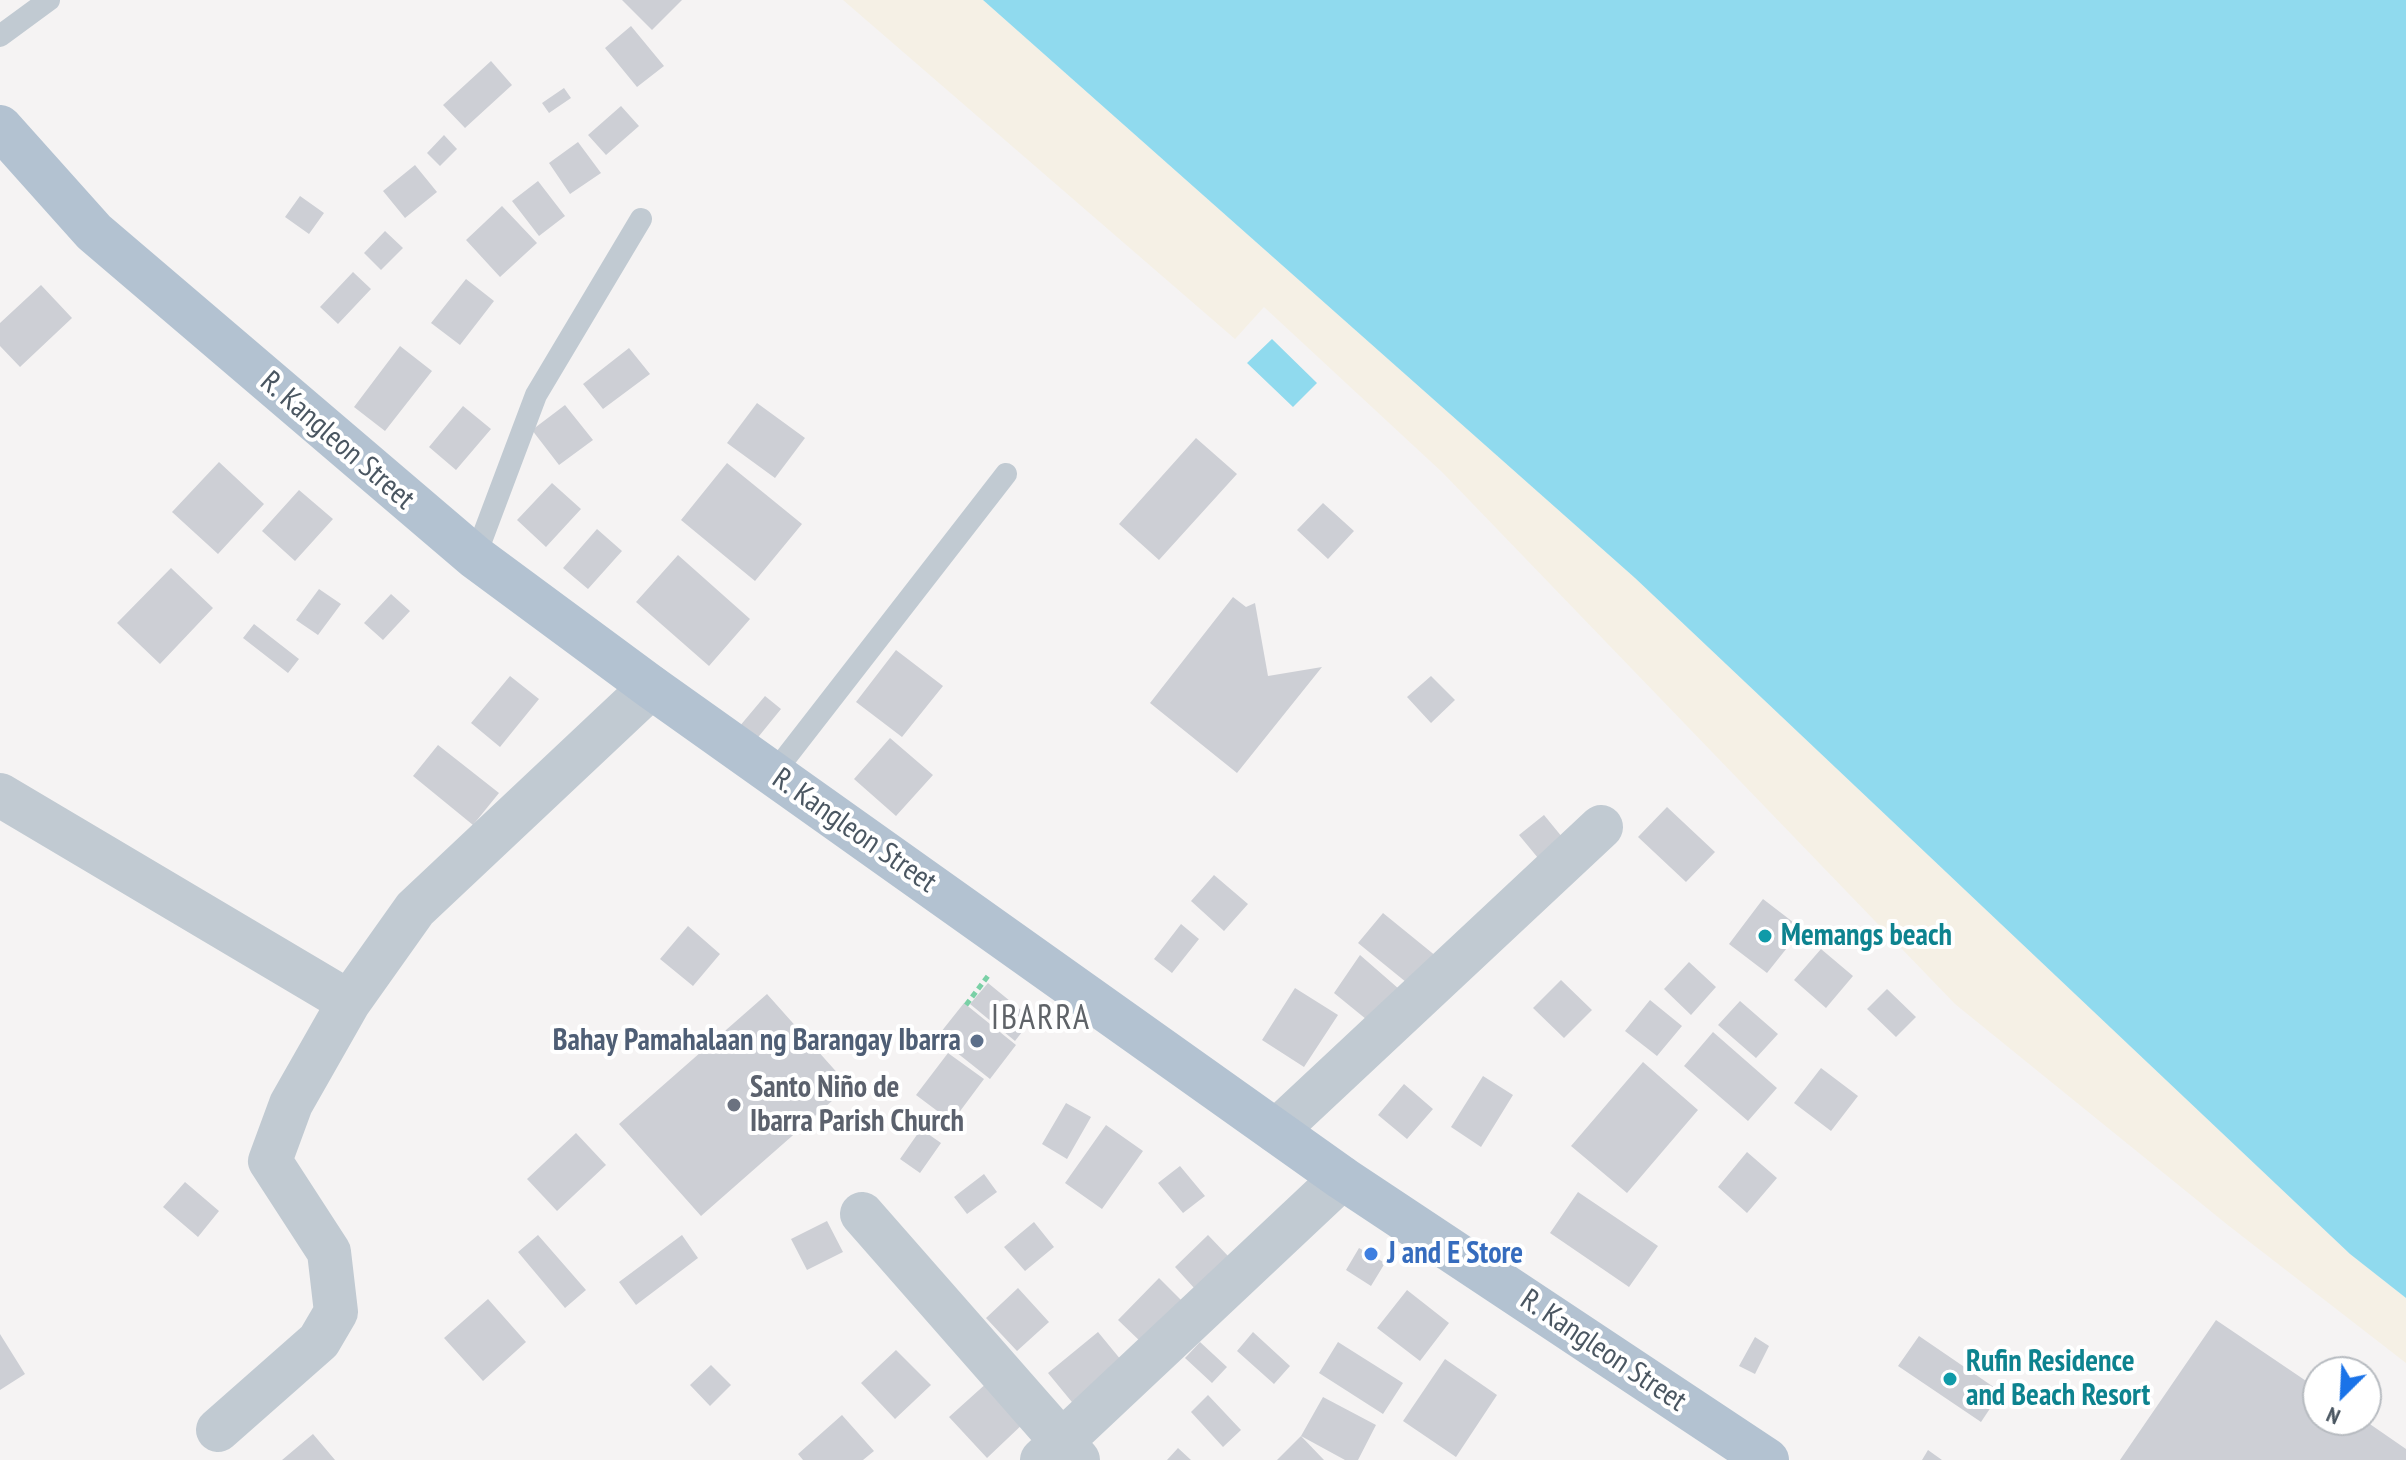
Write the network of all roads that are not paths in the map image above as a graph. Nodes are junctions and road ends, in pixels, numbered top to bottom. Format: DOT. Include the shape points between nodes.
graph roads {
  1 [pos="49,0"];
  2 [pos="0,36"];
  3 [pos="0,127"];
  4 [pos="641,219"];
  5 [pos="1006,474"];
  6 [pos="475,557"];
  7 [pos="651,687"];
  8 [pos="773,774"];
  9 [pos="0,795"];
  10 [pos="1601,827"];
  11 [pos="349,1002"];
  12 [pos="1276,1131"];
  13 [pos="1342,1178"];
  14 [pos="862,1214"];
  15 [pos="218,1430"];
  16 [pos="1060,1454"];
  17 [pos="1767,1460"];
  1 -- 2 [label="lane"];
  3 -- 6 [label="main road, R. Kangleon Street" via="94,232"];
  4 -- 6 [label="lane" via="536,395"];
  5 -- 8 [label="lane"];
  6 -- 7 [label="main road, R. Kangleon Street"];
  7 -- 8 [label="main road, R. Kangleon Street"];
  7 -- 11 [label="street" via="415,909"];
  8 -- 12 [label="main road, R. Kangleon Street"];
  9 -- 11 [label="street"];
  10 -- 12 [label="street"];
  11 -- 15 [label="street" via="291,1104 270,1161 329,1252 336,1312 319,1341"];
  12 -- 13 [label="main road, R. Kangleon Street"];
  13 -- 16 [label="street"];
  13 -- 17 [label="main road, R. Kangleon Street"];
  14 -- 16 [label="street"];
}
